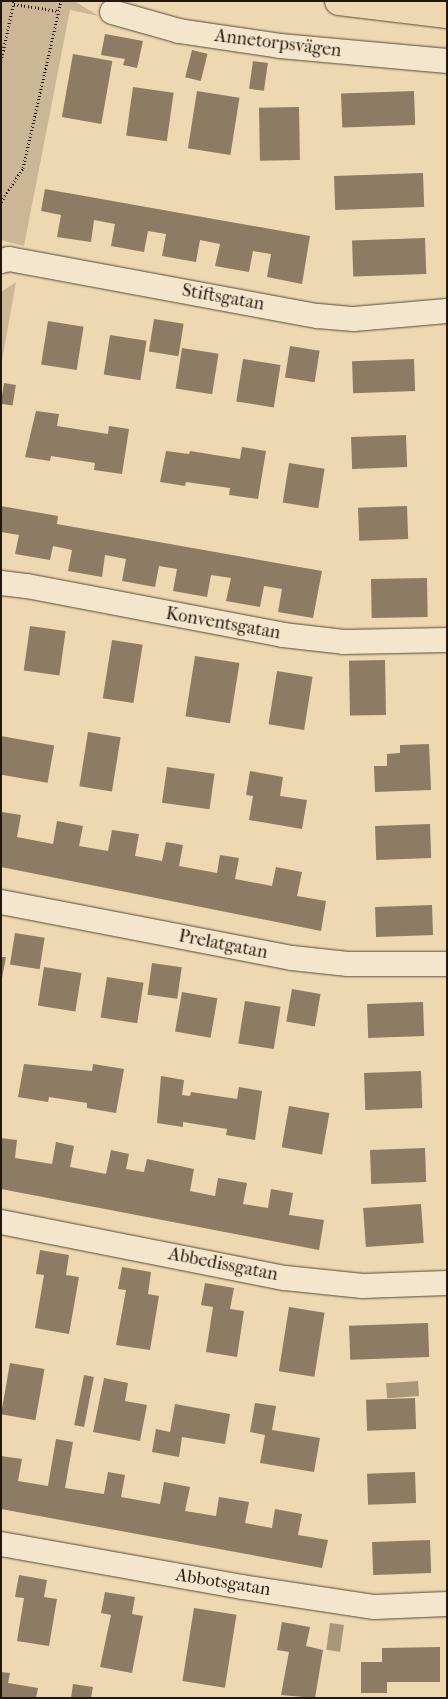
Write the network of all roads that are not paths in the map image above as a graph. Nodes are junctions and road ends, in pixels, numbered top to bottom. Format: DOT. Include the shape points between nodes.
graph roads {
  1 [pos="345,2"];
  2 [pos="112,12"];
  3 [pos="447,14"];
  4 [pos="447,61"];
  5 [pos="1,261"];
  6 [pos="447,312"];
  7 [pos="1,584"];
  8 [pos="447,640"];
  9 [pos="1,902"];
  10 [pos="447,964"];
  11 [pos="1,1222"];
  12 [pos="447,1283"];
  13 [pos="1,1544"];
  14 [pos="447,1604"];
  1 -- 3 [label="main road"];
  2 -- 4 [label="street, Annetorpsvägen" via="179,31 280,46"];
  5 -- 6 [label="street, Stiftsgatan" via="9,259 318,316 354,319"];
  7 -- 8 [label="street, Konventsgatan" via="27,586 283,635 344,642"];
  9 -- 10 [label="street, Prelatgatan" via="292,958 348,964"];
  11 -- 12 [label="street, Abbedissgatan" via="285,1278 363,1286"];
  13 -- 14 [label="street, Abbotsgatan" via="375,1607"];
}
